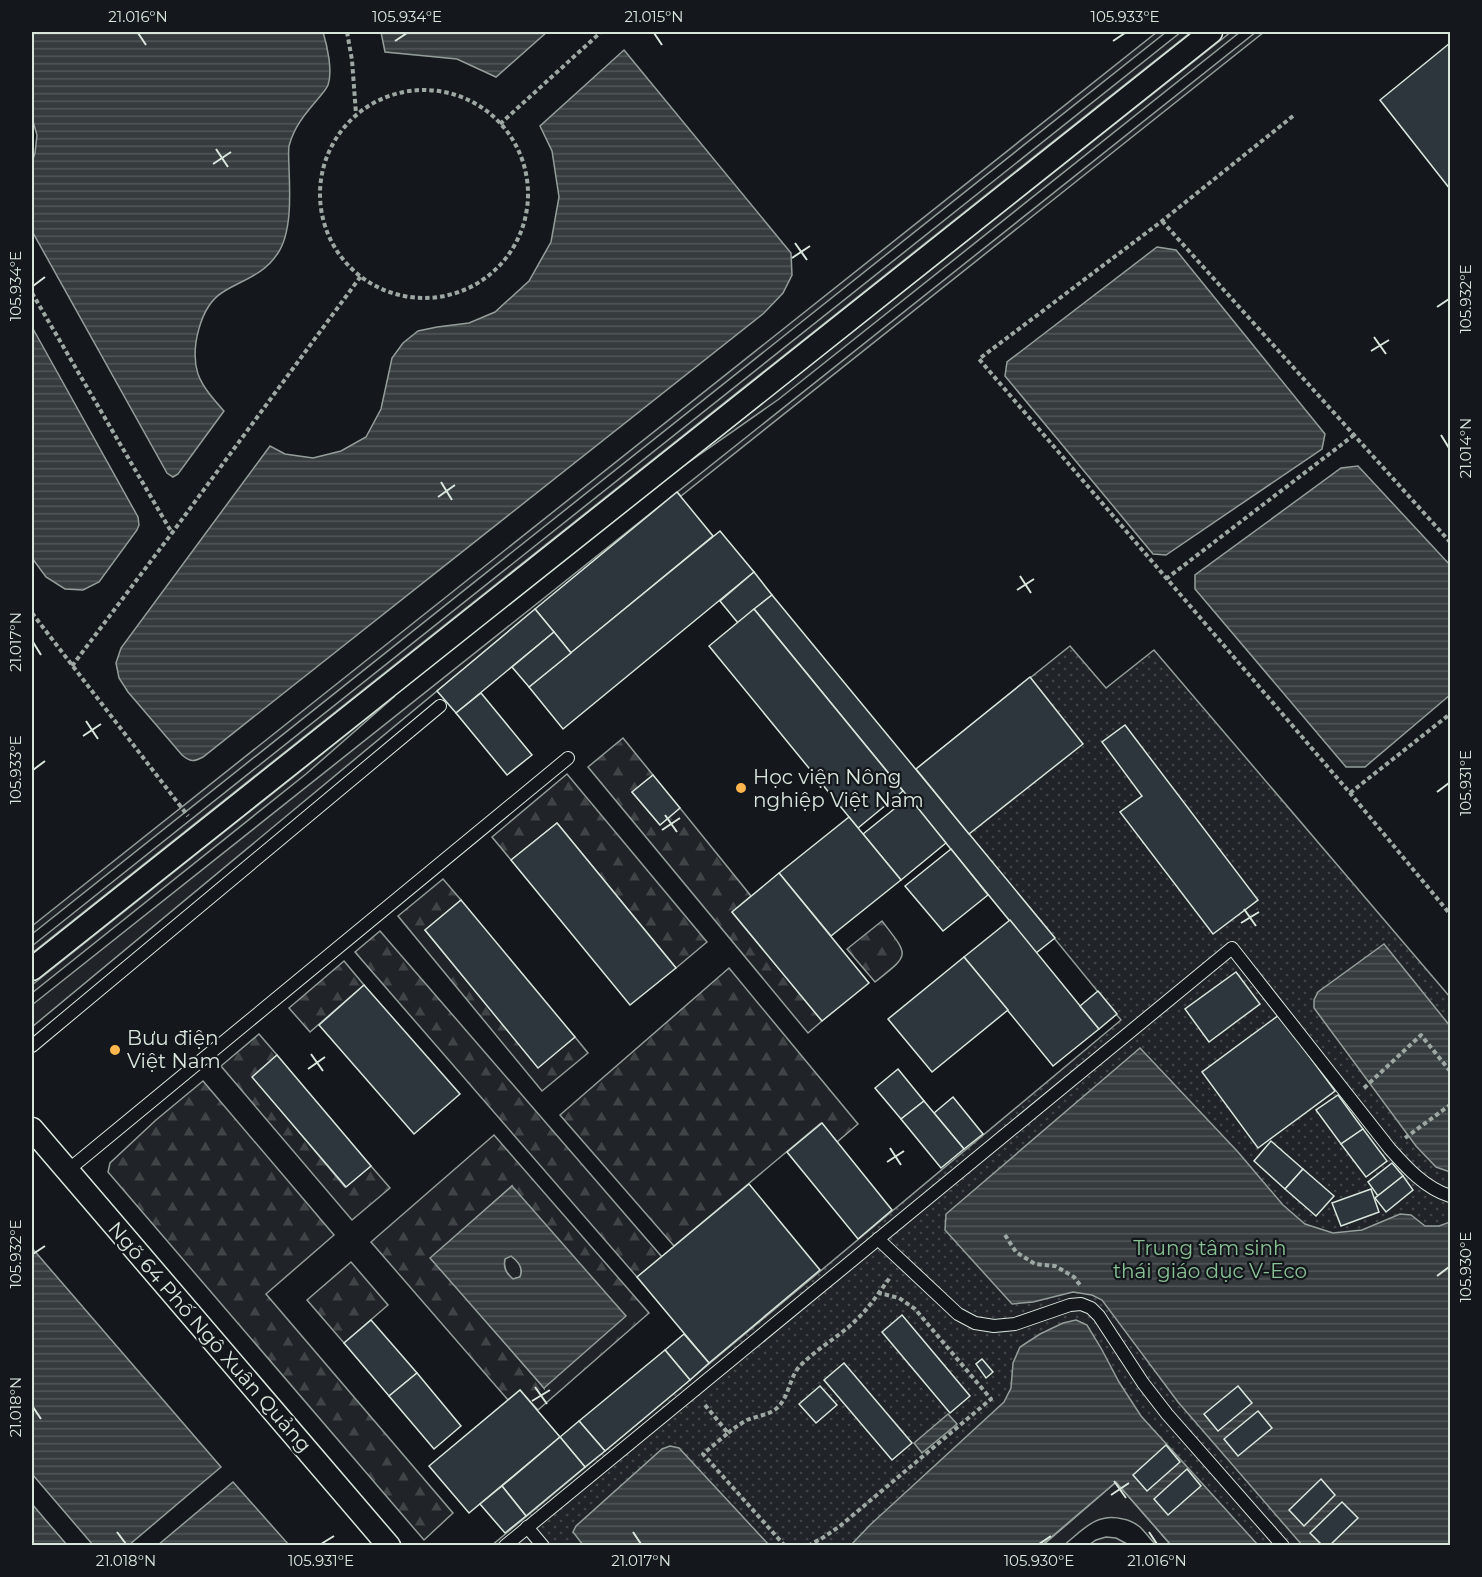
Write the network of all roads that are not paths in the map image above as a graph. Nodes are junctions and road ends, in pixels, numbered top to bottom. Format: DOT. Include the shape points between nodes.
graph roads {
  1 [pos="1211,32"];
  2 [pos="440,706"];
  3 [pos="568,758"];
  4 [pos="32,969"];
  5 [pos="32,1046"];
  6 [pos="32,1129"];
  7 [pos="67,1171"];
  8 [pos="1450,1196"];
  9 [pos="878,1239"];
  10 [pos="527,1527"];
  11 [pos="389,1545"];
  12 [pos="506,1545"];
  13 [pos="543,1545"];
  14 [pos="1283,1545"];
  1 -- 4 [label="street"];
  2 -- 5 [label="lane"];
  3 -- 7 [label="lane"];
  6 -- 7 [label="street, Ngõ 64 Phố Ngô Xuân Quảng"];
  7 -- 11 [label="street, Ngõ 64 Phố Ngô Xuân Quảng"];
  8 -- 9 [label="lane" via="1422,1181 1404,1165 1232,948"];
  9 -- 10 [label="lane"];
  9 -- 14 [label="lane" via="958,1314 975,1323 1015,1324 1070,1305 1090,1308 1167,1414"];
  10 -- 12 [label="lane"];
  10 -- 13 [label="lane"];
}
